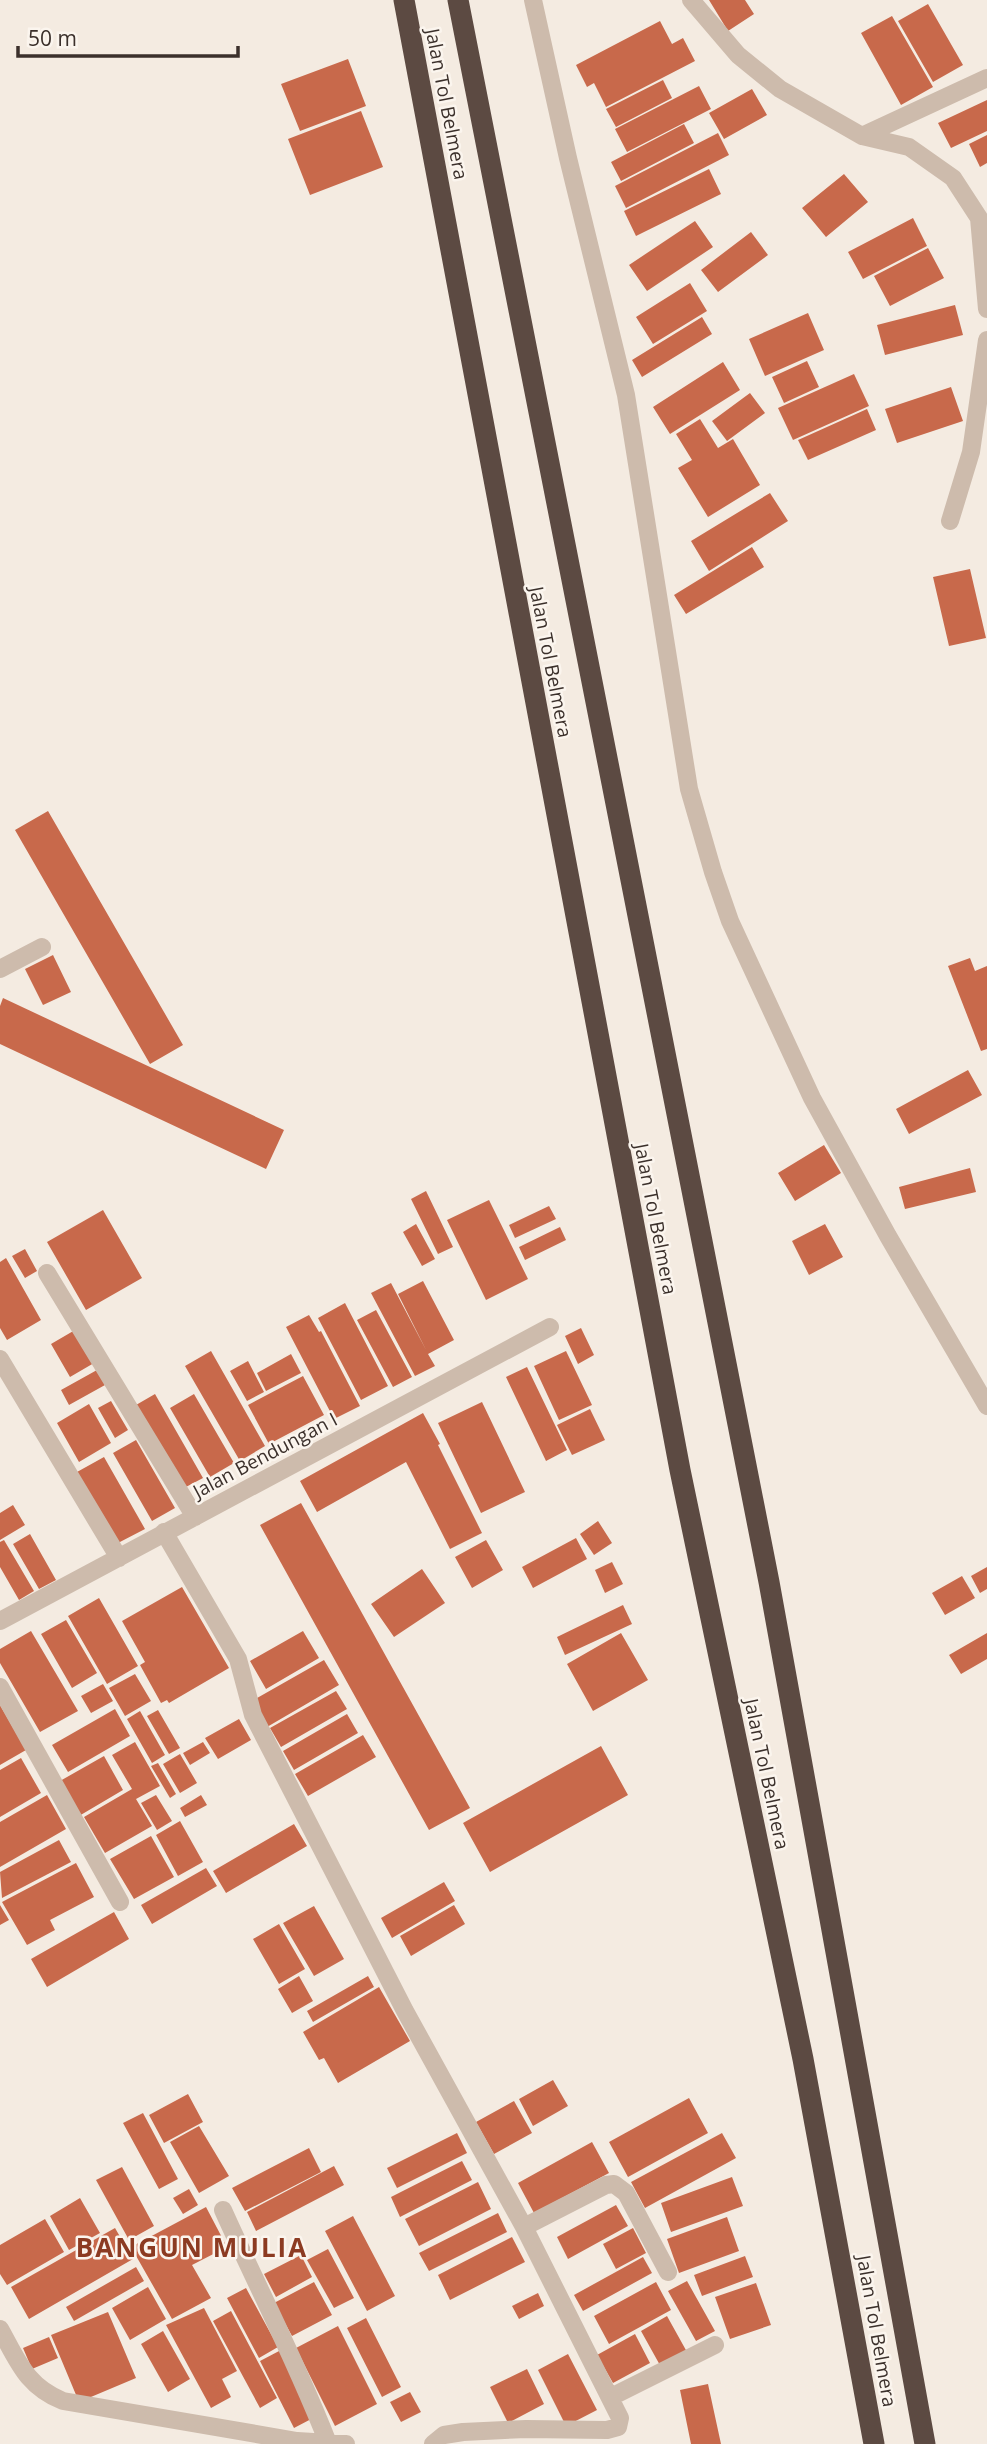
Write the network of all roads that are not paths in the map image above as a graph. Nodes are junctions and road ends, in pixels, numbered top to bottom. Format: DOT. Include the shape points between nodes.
graph roads {
  1 [pos="404,0"];
  2 [pos="458,0"];
  3 [pos="691,0"];
  4 [pos="535,1"];
  5 [pos="987,78"];
  6 [pos="862,136"];
  7 [pos="987,309"];
  8 [pos="987,340"];
  9 [pos="950,521"];
  10 [pos="42,947"];
  11 [pos="0,969"];
  12 [pos="47,1273"];
  13 [pos="550,1326"];
  14 [pos="0,1359"];
  15 [pos="987,1406"];
  16 [pos="195,1517"];
  17 [pos="164,1532"];
  18 [pos="119,1558"];
  19 [pos="0,1621"];
  20 [pos="0,1687"];
  21 [pos="120,1902"];
  22 [pos="223,2210"];
  23 [pos="524,2227"];
  24 [pos="668,2272"];
  25 [pos="0,2329"];
  26 [pos="715,2344"];
  27 [pos="611,2397"];
  28 [pos="298,2442"];
  29 [pos="337,2443"];
  30 [pos="433,2444"];
  31 [pos="874,2444"];
  32 [pos="925,2444"];
  1 -- 31 [label="highway, Jalan Tol Belmera" via="680,1470 803,2059"];
  2 -- 32 [label="highway, Jalan Tol Belmera" via="769,1582"];
  3 -- 6 [label="street" via="738,55 780,89"];
  4 -- 15 [label="street" via="626,395 689,789 713,872 730,921 813,1098"];
  5 -- 6 [label="street"];
  6 -- 7 [label="street" via="909,147 953,178 979,218"];
  8 -- 9 [label="street" via="971,452"];
  10 -- 11 [label="street"];
  12 -- 16 [label="street"];
  13 -- 16 [label="street, Jalan Bendungan I"];
  14 -- 18 [label="street"];
  16 -- 17 [label="street, Jalan Bendungan I"];
  17 -- 18 [label="street, Jalan Bendungan I"];
  17 -- 23 [label="street" via="238,1659 253,1715 405,2011"];
  18 -- 19 [label="street, Jalan Bendungan I"];
  20 -- 21 [label="street"];
  22 -- 29 [label="street" via="260,2294"];
  23 -- 24 [label="street" via="614,2184 626,2193"];
  23 -- 27 [label="street"];
  25 -- 28 [label="street" via="35,2385 63,2401"];
  26 -- 27 [label="street"];
  27 -- 30 [label="street" via="621,2418 614,2429 463,2432 444,2435"];
  28 -- 29 [label="street"];
}
